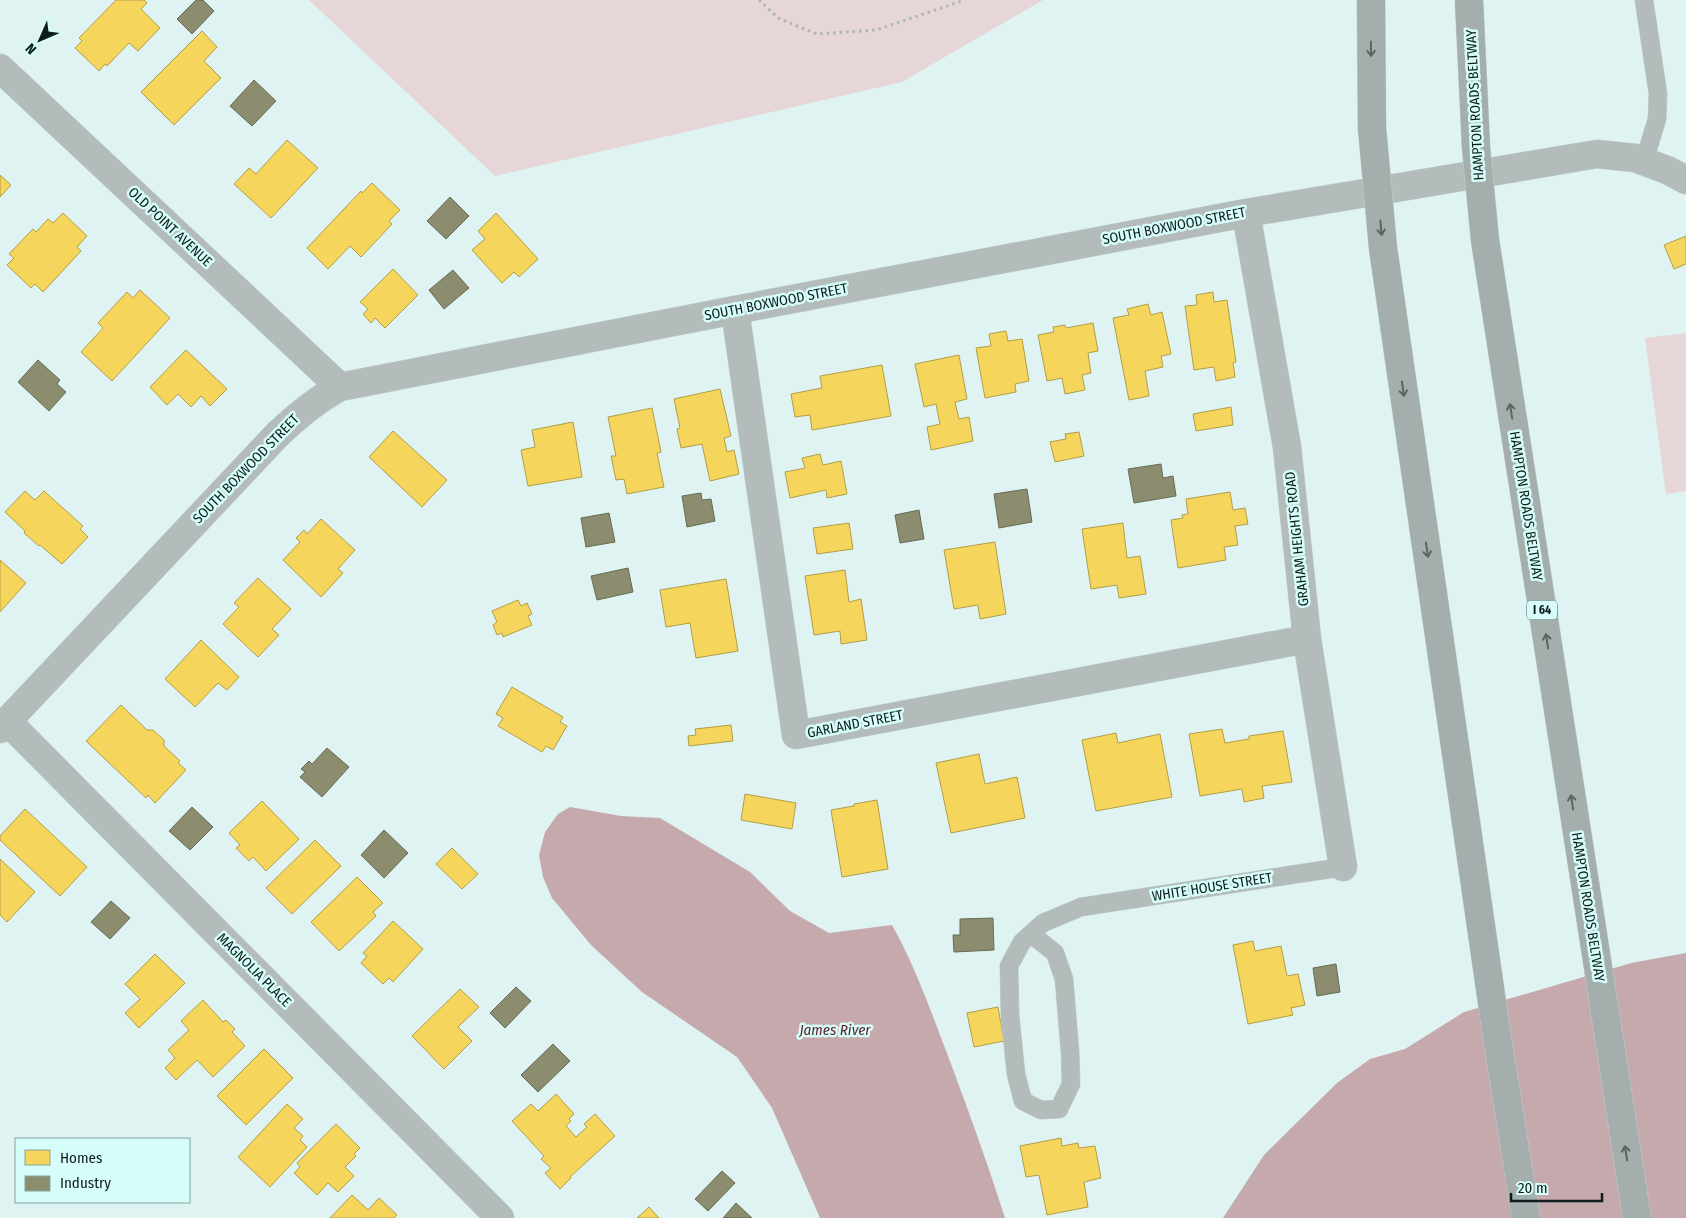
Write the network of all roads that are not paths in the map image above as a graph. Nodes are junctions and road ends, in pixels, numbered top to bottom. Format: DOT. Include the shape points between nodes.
graph roads {
  1 [pos="1371,0"];
  2 [pos="1469,0"];
  3 [pos="1644,0"];
  4 [pos="0,68"];
  5 [pos="1644,162"];
  6 [pos="1686,180"];
  7 [pos="1246,213"];
  8 [pos="734,310"];
  9 [pos="340,387"];
  10 [pos="1307,639"];
  11 [pos="4,725"];
  12 [pos="1342,867"];
  13 [pos="1032,934"];
  14 [pos="500,1218"];
  15 [pos="1526,1218"];
  16 [pos="1636,1218"];
  1 -- 15 [label="highway, one-way, bridge" via="1372,128 1383,248"];
  16 -- 2 [label="highway, HAMPTON ROADS BELTWAY / I 64, one-way, bridge" via="1485,240 1476,147"];
  3 -- 5 [label="lane" via="1658,94 1657,119"];
  4 -- 9 [label="street, OLD POINT AVENUE"];
  5 -- 6 [label="street, SOUTH BOXWOOD STREET"];
  5 -- 7 [label="street, SOUTH BOXWOOD STREET" via="1597,154"];
  7 -- 8 [label="street, SOUTH BOXWOOD STREET"];
  7 -- 10 [label="street, GRAHAM HEIGHTS ROAD" via="1287,447"];
  8 -- 9 [label="street, SOUTH BOXWOOD STREET"];
  8 -- 10 [label="street, GARLAND STREET" via="796,734"];
  9 -- 11 [label="street, SOUTH BOXWOOD STREET" via="302,411 276,435"];
  10 -- 12 [label="street, GRAHAM HEIGHTS ROAD"];
  11 -- 14 [label="street, MAGNOLIA PLACE"];
  12 -- 13 [label="lane, WHITE HOUSE STREET" via="1081,907 1043,923"];
  13 -- 13 [label="lane, WHITE HOUSE STREET" via="1022,942 1009,966 1016,1074 1023,1101 1040,1110 1059,1109 1071,1084 1064,979 1055,953"];
}
